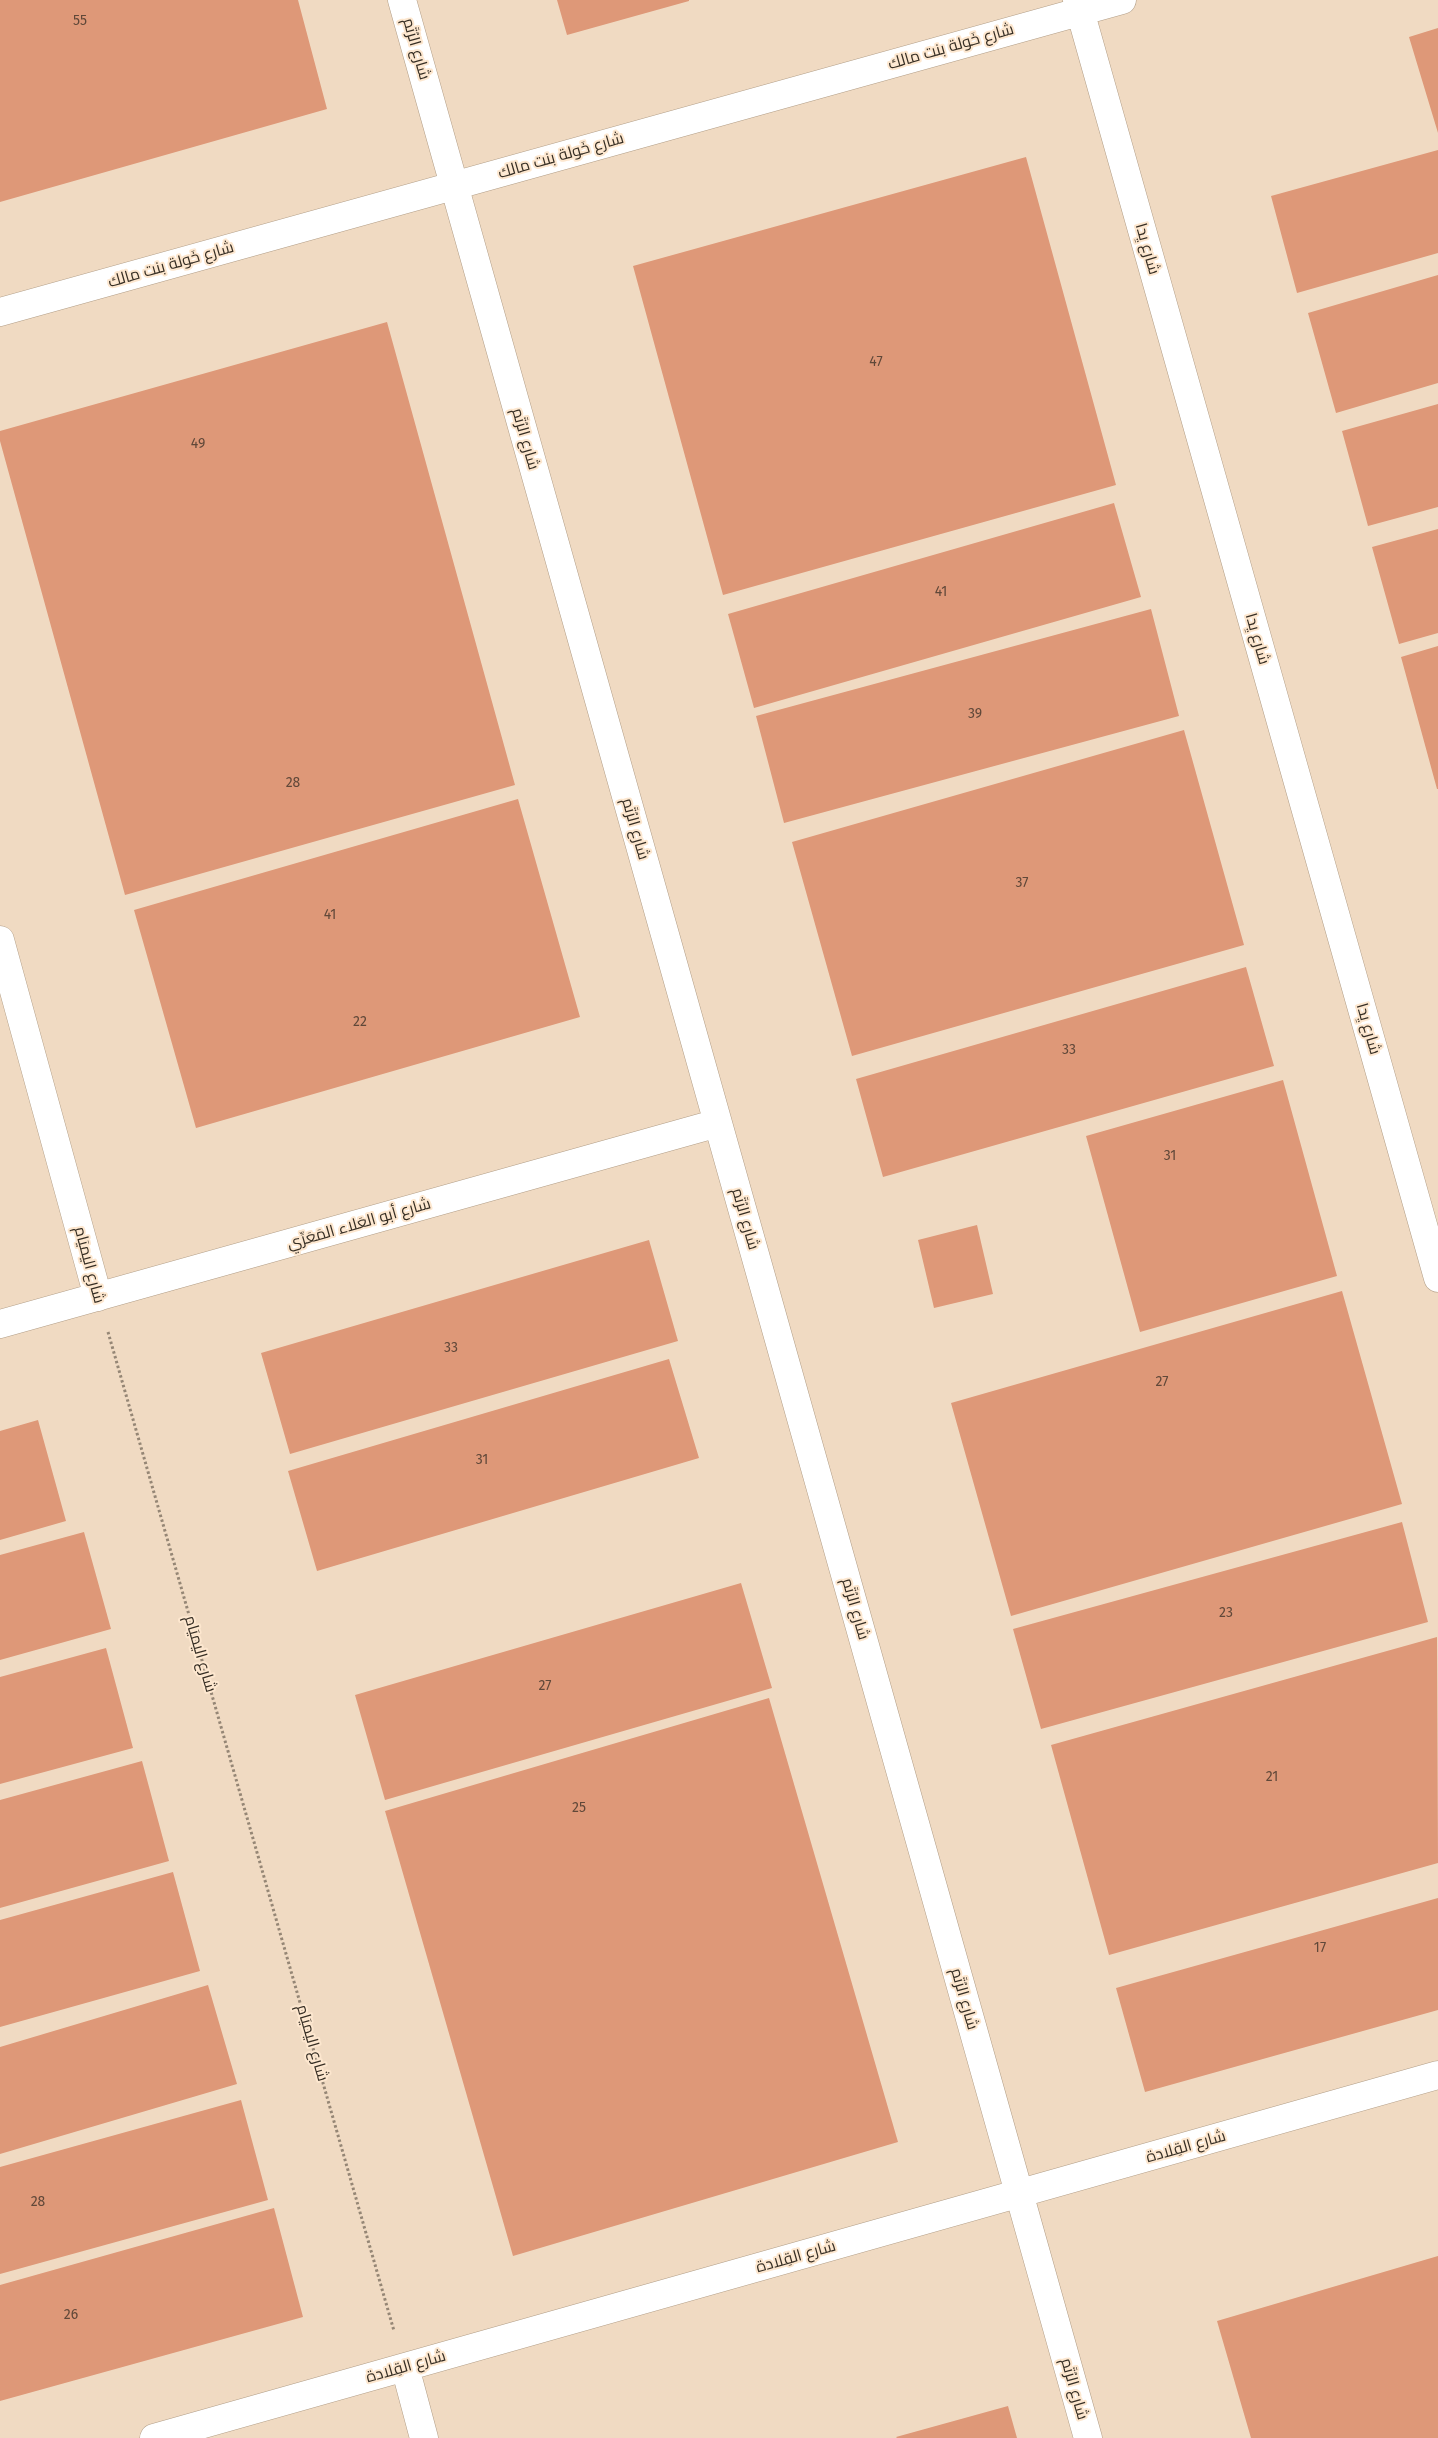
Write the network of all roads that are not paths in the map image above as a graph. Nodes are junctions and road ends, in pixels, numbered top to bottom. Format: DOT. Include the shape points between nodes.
graph roads {
  1 [pos="402,0"];
  2 [pos="1122,0"];
  3 [pos="1078,6"];
  4 [pos="454,186"];
  5 [pos="0,312"];
  6 [pos="0,940"];
  7 [pos="718,1123"];
  8 [pos="1438,1278"];
  9 [pos="98,1297"];
  10 [pos="0,1324"];
  11 [pos="1438,2075"];
  12 [pos="1019,2194"];
  13 [pos="405,2367"];
  14 [pos="154,2438"];
  15 [pos="424,2438"];
  16 [pos="1088,2438"];
  1 -- 4 [label="street, شارع الرُتَم"];
  2 -- 3 [label="street, شارع خَولة بنت مالك"];
  3 -- 4 [label="street, شارع خَولة بنت مالك"];
  3 -- 8 [label="street, شارع يِدا"];
  4 -- 5 [label="street, شارع خَولة بنت مالك"];
  4 -- 7 [label="street, شارع الرُتَم"];
  6 -- 9 [label="street, شارع اليميَام"];
  7 -- 9 [label="street, شارع أبو العَلاء المَعَرِّي"];
  7 -- 12 [label="street, شارع الرُتَم"];
  9 -- 10 [label="street, شارع أبو العَلاء المَعَرِّي"];
  11 -- 12 [label="street, شارع القِلادة"];
  12 -- 13 [label="street, شارع القِلادة"];
  12 -- 16 [label="street, شارع الرُتَم"];
  13 -- 14 [label="street, شارع القِلادة"];
  13 -- 15 [label="street"];
}
